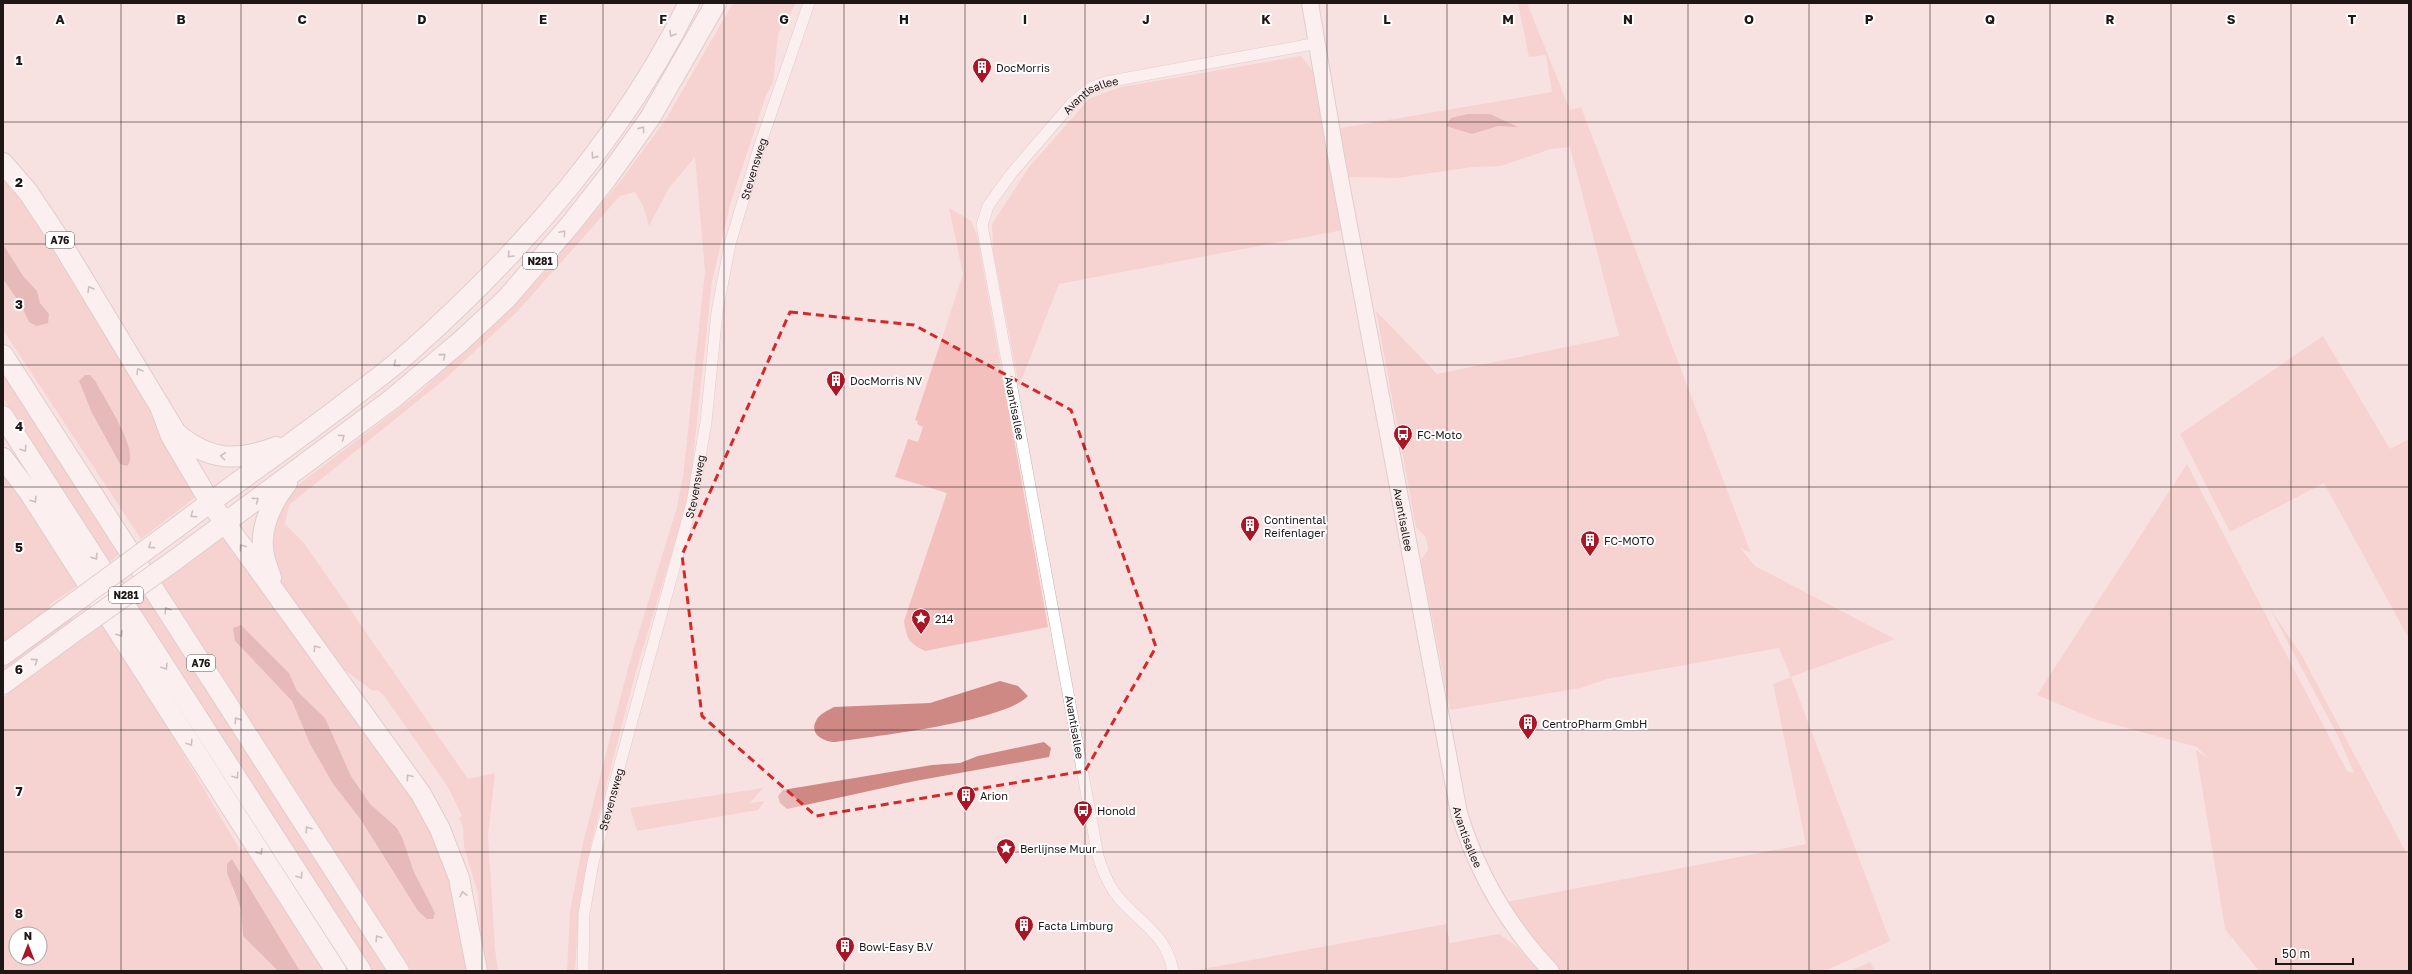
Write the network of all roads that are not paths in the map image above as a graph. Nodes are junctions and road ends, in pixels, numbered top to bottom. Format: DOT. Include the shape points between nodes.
graph roads {
  1 [pos="689,3"];
  2 [pos="809,3"];
  3 [pos="1310,3"];
  4 [pos="714,5"];
  5 [pos="1318,43"];
  6 [pos="3,163"];
  7 [pos="3,354"];
  8 [pos="159,404"];
  9 [pos="3,416"];
  10 [pos="299,439"];
  11 [pos="3,458"];
  12 [pos="295,472"];
  13 [pos="210,502"];
  14 [pos="225,523"];
  15 [pos="273,590"];
  16 [pos="3,655"];
  17 [pos="3,684"];
  18 [pos="336,971"];
  19 [pos="361,971"];
  20 [pos="399,971"];
  21 [pos="477,971"];
  22 [pos="583,971"];
  23 [pos="1173,971"];
  24 [pos="1551,971"];
  1 -- 10 [label="highway, N281, one-way" via="650,71 591,161 511,255 405,356"];
  2 -- 22 [label="street, Stevensweg" via="759,148 730,244 716,320 706,422 695,489 593,862 584,914"];
  3 -- 5 [label="street, Avantisallee"];
  12 -- 4 [label="highway, N281, one-way" via="416,380 484,319 531,272 607,178 650,118"];
  5 -- 23 [label="street, Avantisallee" via="1106,82 1090,88 1072,103 1000,186 988,206 982,225 1098,856 1105,876 1116,894 1153,931 1168,955"];
  5 -- 24 [label="street, Avantisallee" via="1336,156 1459,813 1468,842 1484,877 1529,947"];
  8 -- 6 [label="highway, A76, one-way" via="56,234 28,192"];
  20 -- 7 [label="highway, A76, one-way"];
  10 -- 8 [label="highway, one-way" via="249,456 229,457 211,454 195,447 176,433"];
  8 -- 13 [label="highway, A76" via="171,436"];
  9 -- 19 [label="highway, A76, one-way"];
  10 -- 13 [label="highway, N281"];
  11 -- 18 [label="highway, one-way" via="20,479"];
  14 -- 12 [label="highway, N281, one-way"];
  12 -- 15 [label="highway" via="272,504 264,530 264,552"];
  13 -- 14 [label="highway"];
  13 -- 16 [label="highway, N281, one-way, bridge"];
  15 -- 14 [label="highway, one-way"];
  17 -- 14 [label="highway, N281, one-way, bridge"];
  21 -- 15 [label="highway, one-way" via="459,878 440,829 421,794"];
}
